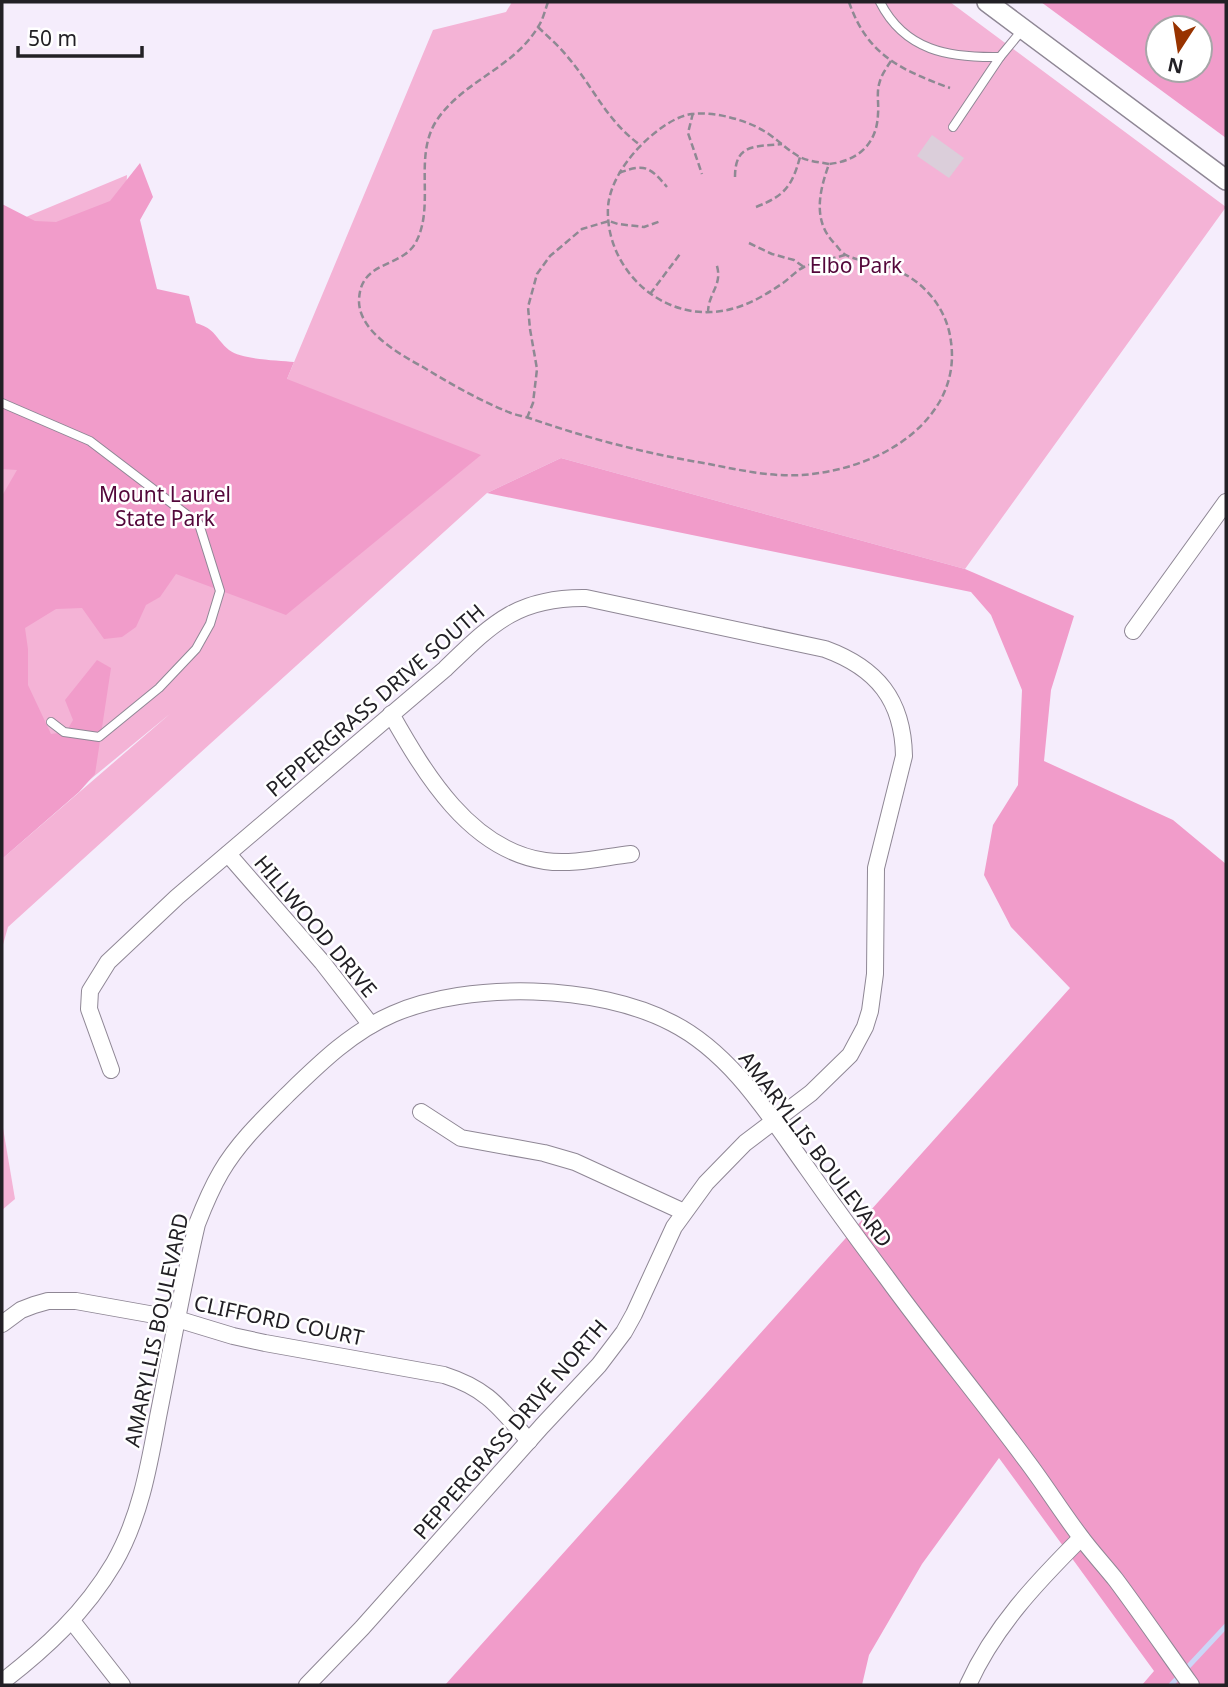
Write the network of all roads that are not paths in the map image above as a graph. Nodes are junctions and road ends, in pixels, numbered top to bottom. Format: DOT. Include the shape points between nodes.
graph roads {
  1 [pos="880,2"];
  2 [pos="987,2"];
  3 [pos="1023,29"];
  4 [pos="1000,57"];
  5 [pos="953,127"];
  6 [pos="1226,180"];
  7 [pos="2,403"];
  8 [pos="1226,502"];
  9 [pos="1133,631"];
  10 [pos="391,714"];
  11 [pos="51,722"];
  12 [pos="631,854"];
  13 [pos="228,855"];
  14 [pos="371,1025"];
  15 [pos="111,1070"];
  16 [pos="421,1112"];
  17 [pos="773,1122"];
  18 [pos="684,1212"];
  19 [pos="177,1319"];
  20 [pos="2,1324"];
  21 [pos="529,1441"];
  22 [pos="1081,1538"];
  23 [pos="72,1621"];
  24 [pos="2,1682"];
  25 [pos="122,1685"];
  26 [pos="307,1685"];
  27 [pos="968,1685"];
  28 [pos="1191,1685"];
  1 -- 4 [label="lane" via="903,34 925,47 951,55"];
  2 -- 3 [label="street"];
  3 -- 4 [label="lane"];
  3 -- 6 [label="street"];
  4 -- 5 [label="lane"];
  7 -- 11 [label="lane" via="90,440 199,524 220,591 196,649 159,688 99,737 64,732"];
  8 -- 9 [label="street"];
  10 -- 12 [label="street" via="428,775 470,824 497,844 546,861"];
  10 -- 13 [label="street, PEPPERGRASS DRIVE SOUTH"];
  10 -- 17 [label="street, PEPPERGRASS DRIVE SOUTH" via="501,619 549,599 605,600 825,649 872,674 894,703 904,756 876,868 870,1011 858,1042 841,1065"];
  13 -- 14 [label="street, HILLWOOD DRIVE"];
  13 -- 15 [label="street, PEPPERGRASS DRIVE SOUTH" via="120,949 97,976 89,1009"];
  14 -- 17 [label="street, AMARYLLIS BOULEVARD" via="406,1008 457,996 558,993 605,999 673,1023 714,1051"];
  14 -- 19 [label="street, AMARYLLIS BOULEVARD" via="318,1066 257,1125 221,1171 197,1224"];
  16 -- 18 [label="street" via="461,1138 575,1162"];
  17 -- 18 [label="street, PEPPERGRASS DRIVE NORTH" via="729,1158"];
  17 -- 22 [label="street, AMARYLLIS BOULEVARD"];
  18 -- 21 [label="street, PEPPERGRASS DRIVE NORTH" via="624,1332"];
  19 -- 20 [label="street, CLIFFORD COURT" via="90,1303 48,1301 21,1310"];
  19 -- 21 [label="street, CLIFFORD COURT" via="254,1341 457,1379 491,1398"];
  19 -- 23 [label="street, AMARYLLIS BOULEVARD" via="136,1513 114,1563"];
  21 -- 26 [label="street, PEPPERGRASS DRIVE NORTH"];
  22 -- 27 [label="street" via="1025,1595"];
  22 -- 28 [label="street, AMARYLLIS BOULEVARD"];
  23 -- 24 [label="street, AMARYLLIS BOULEVARD"];
  23 -- 25 [label="street"];
}
